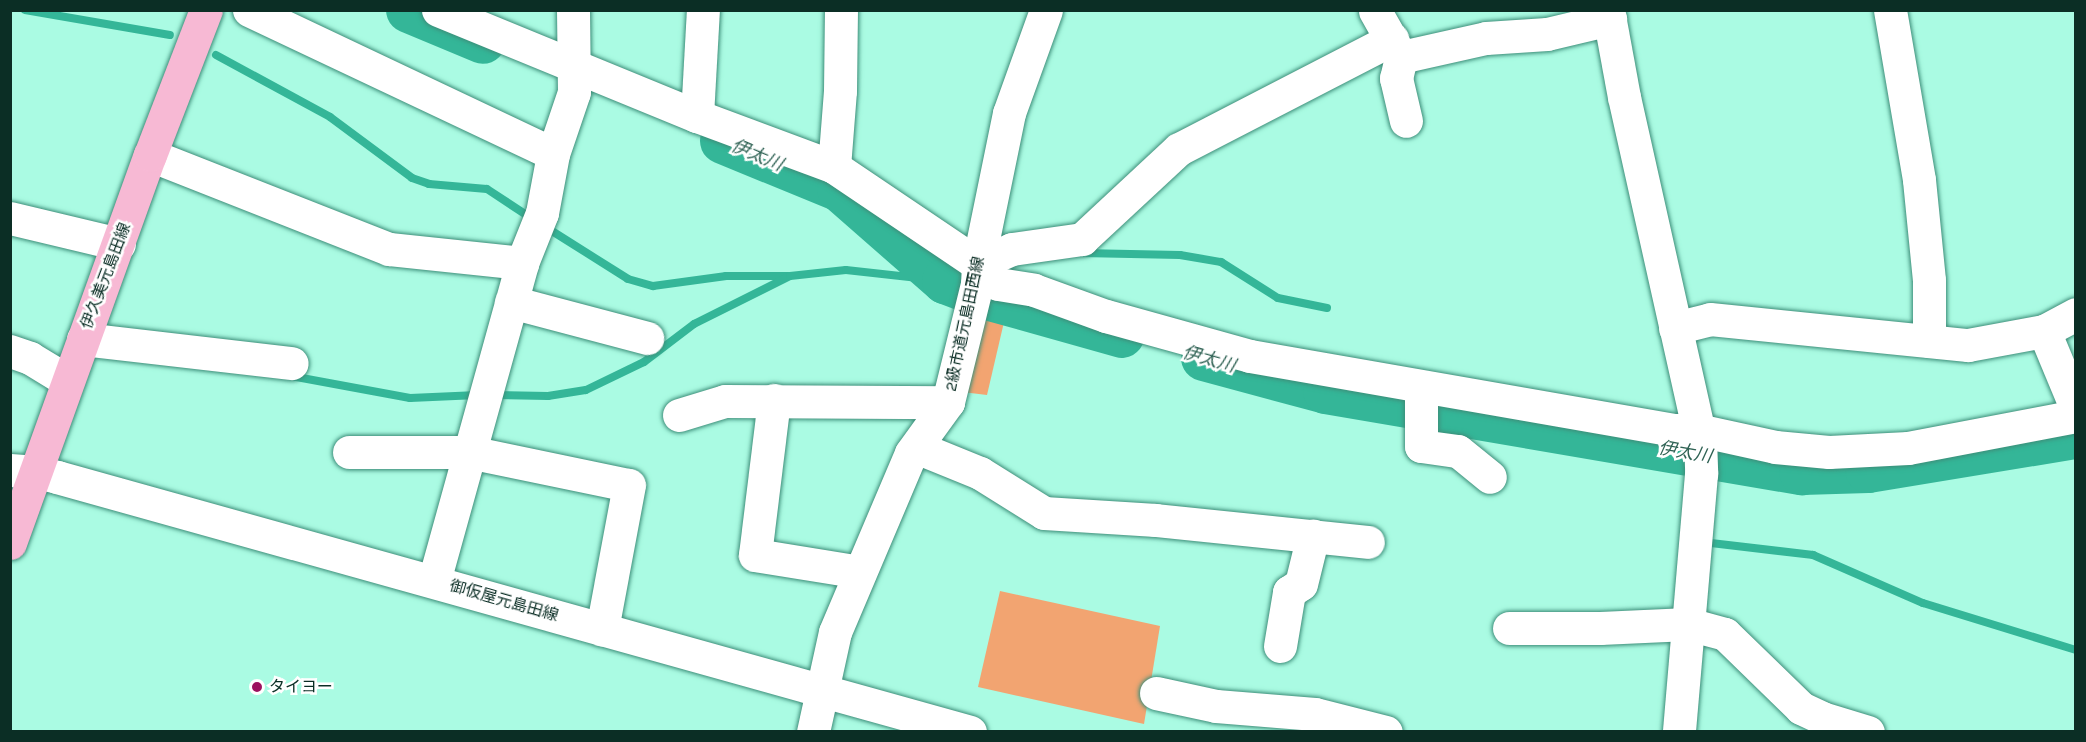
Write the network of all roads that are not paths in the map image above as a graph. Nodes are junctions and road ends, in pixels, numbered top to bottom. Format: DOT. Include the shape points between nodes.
graph roads {
  1 [pos="206,10"];
  2 [pos="249,10"];
  3 [pos="438,10"];
  4 [pos="573,10"];
  5 [pos="703,10"];
  6 [pos="841,10"];
  7 [pos="1046,10"];
  8 [pos="1890,10"];
  9 [pos="1375,11"];
  10 [pos="1609,15"];
  11 [pos="1397,48"];
  12 [pos="573,77"];
  13 [pos="697,116"];
  14 [pos="1406,121"];
  15 [pos="553,154"];
  16 [pos="150,155"];
  17 [pos="834,167"];
  18 [pos="10,219"];
  19 [pos="119,244"];
  20 [pos="522,263"];
  21 [pos="978,264"];
  22 [pos="511,302"];
  23 [pos="2076,314"];
  24 [pos="1675,328"];
  25 [pos="2044,331"];
  26 [pos="647,338"];
  27 [pos="83,339"];
  28 [pos="1929,341"];
  29 [pos="10,351"];
  30 [pos="292,363"];
  31 [pos="68,381"];
  32 [pos="1421,387"];
  33 [pos="774,400"];
  34 [pos="948,402"];
  35 [pos="2076,408"];
  36 [pos="679,415"];
  37 [pos="2076,416"];
  38 [pos="1699,434"];
  39 [pos="916,447"];
  40 [pos="349,452"];
  41 [pos="469,452"];
  42 [pos="24,471"];
  43 [pos="1490,477"];
  44 [pos="1313,536"];
  45 [pos="1368,542"];
  46 [pos="10,543"];
  47 [pos="860,572"];
  48 [pos="434,581"];
  49 [pos="1688,624"];
  50 [pos="1509,628"];
  51 [pos="602,629"];
  52 [pos="1280,646"];
  53 [pos="821,691"];
  54 [pos="1156,693"];
  55 [pos="813,732"];
  56 [pos="970,732"];
  57 [pos="1386,732"];
  58 [pos="1679,732"];
  59 [pos="1869,732"];
  1 -- 16 [label="main road, 伊久美元島田線"];
  2 -- 15 [label="street"];
  3 -- 12 [label="street"];
  4 -- 12 [label="street"];
  5 -- 13 [label="street"];
  6 -- 17 [label="street"];
  7 -- 21 [label="street, 2級市道元島田西線" via="1009,113"];
  8 -- 28 [label="street" via="1919,180 1929,280"];
  9 -- 11 [label="street"];
  10 -- 11 [label="street" via="1547,34"];
  10 -- 24 [label="street"];
  11 -- 14 [label="street" via="1396,78"];
  11 -- 21 [label="street" via="1179,149 1082,239 1012,249"];
  12 -- 13 [label="street"];
  12 -- 15 [label="street"];
  13 -- 17 [label="street"];
  15 -- 20 [label="street" via="539,221"];
  16 -- 19 [label="main road, 伊久美元島田線"];
  16 -- 20 [label="street" via="389,249"];
  17 -- 21 [label="street"];
  18 -- 19 [label="street"];
  19 -- 27 [label="main road, 伊久美元島田線"];
  20 -- 22 [label="street"];
  21 -- 32 [label="street" via="998,284 1034,290 1106,316 1228,350"];
  21 -- 34 [label="street, 2級市道元島田西線" via="977,284"];
  22 -- 26 [label="street"];
  22 -- 41 [label="street"];
  23 -- 25 [label="street"];
  24 -- 28 [label="street" via="1710,319"];
  24 -- 38 [label="street"];
  25 -- 28 [label="street" via="1968,345"];
  25 -- 35 [label="street"];
  27 -- 30 [label="street"];
  27 -- 31 [label="main road, 伊久美元島田線"];
  29 -- 31 [label="street"];
  31 -- 42 [label="main road, 伊久美元島田線"];
  32 -- 38 [label="street"];
  32 -- 43 [label="street" via="1421,446 1458,451"];
  33 -- 34 [label="street"];
  33 -- 36 [label="street" via="726,401"];
  33 -- 47 [label="street" via="755,555"];
  34 -- 39 [label="street, 2級市道元島田西線"];
  37 -- 38 [label="street" via="1908,448 1829,452"];
  38 -- 49 [label="street" via="1701,474"];
  39 -- 44 [label="street" via="980,473 1044,513"];
  39 -- 47 [label="street, 2級市道元島田西線"];
  40 -- 41 [label="street"];
  41 -- 48 [label="street"];
  41 -- 51 [label="street" via="629,485"];
  42 -- 46 [label="main road, 伊久美元島田線"];
  42 -- 48 [label="street, 御仮屋元島田線"];
  44 -- 45 [label="street"];
  44 -- 52 [label="street" via="1301,584 1289,592"];
  47 -- 53 [label="street, 2級市道元島田西線" via="835,632"];
  48 -- 51 [label="street, 御仮屋元島田線"];
  49 -- 50 [label="street"];
  49 -- 58 [label="street"];
  49 -- 59 [label="street" via="1725,634 1801,708"];
  51 -- 53 [label="street, 御仮屋元島田線"];
  53 -- 55 [label="street, 2級市道元島田西線"];
  53 -- 56 [label="street, 御仮屋元島田線"];
  54 -- 57 [label="street" via="1216,706 1315,714"];
}
